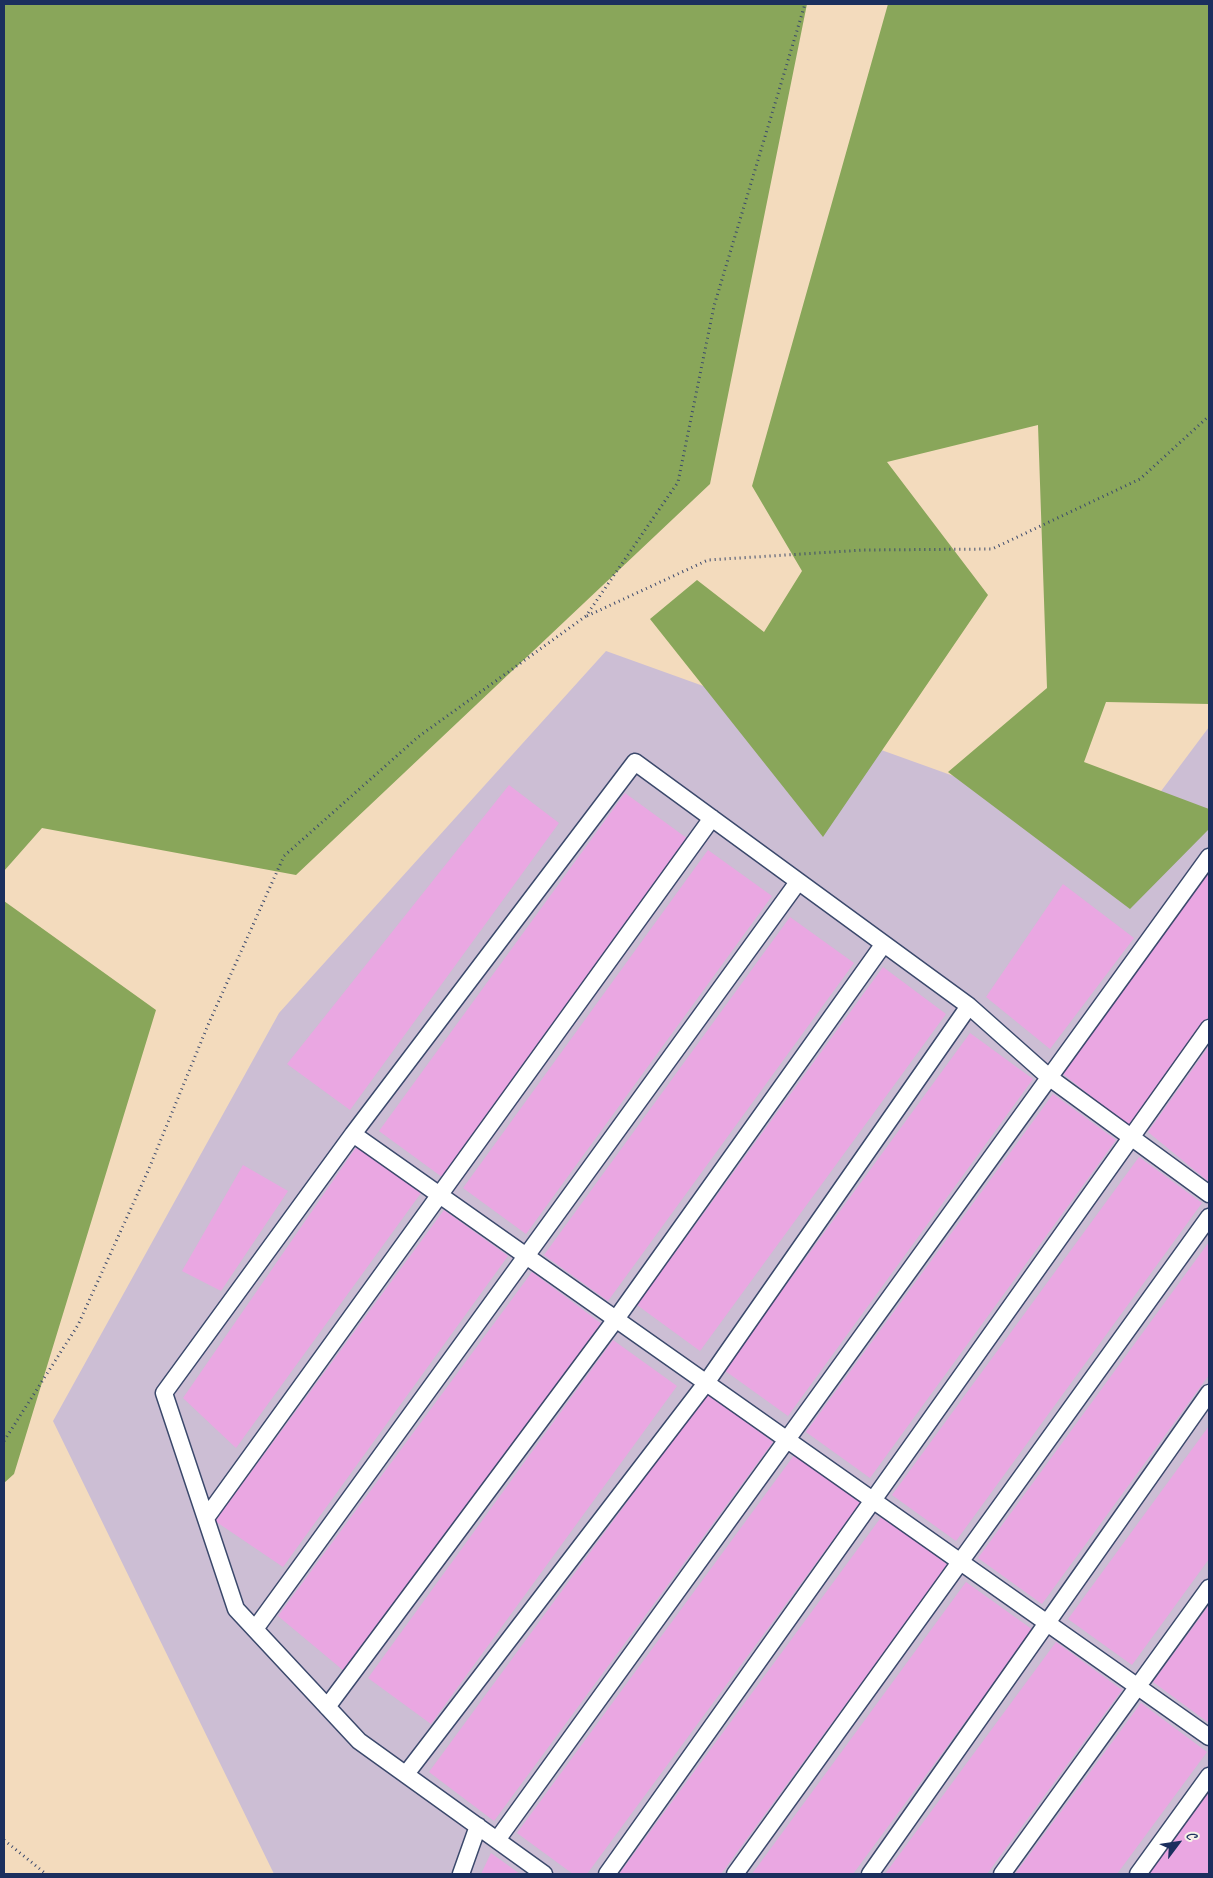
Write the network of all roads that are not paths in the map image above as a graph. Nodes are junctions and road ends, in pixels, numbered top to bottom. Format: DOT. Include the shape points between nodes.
graph roads {
  1 [pos="712,818"];
  2 [pos="1209,857"];
  3 [pos="798,882"];
  4 [pos="883,945"];
  5 [pos="969,1006"];
  6 [pos="1209,1028"];
  7 [pos="1050,1078"];
  8 [pos="352,1134"];
  9 [pos="1131,1137"];
  10 [pos="1209,1194"];
  11 [pos="439,1195"];
  12 [pos="1209,1218"];
  13 [pos="526,1256"];
  14 [pos="616,1319"];
  15 [pos="706,1383"];
  16 [pos="1209,1393"];
  17 [pos="787,1440"];
  18 [pos="873,1500"];
  19 [pos="206,1518"];
  20 [pos="960,1562"];
  21 [pos="1209,1588"];
  22 [pos="1047,1623"];
  23 [pos="255,1629"];
  24 [pos="1138,1686"];
  25 [pos="328,1706"];
  26 [pos="1209,1736"];
  27 [pos="406,1774"];
  28 [pos="1209,1776"];
  29 [pos="478,1826"];
  30 [pos="497,1840"];
  31 [pos="461,1874"];
  32 [pos="544,1874"];
  33 [pos="607,1874"];
  34 [pos="735,1874"];
  35 [pos="870,1874"];
  36 [pos="1002,1874"];
  37 [pos="1138,1874"];
  1 -- 3 [label="lane"];
  1 -- 8 [label="lane" via="635,762"];
  1 -- 11 [label="lane"];
  2 -- 7 [label="lane"];
  3 -- 4 [label="lane"];
  3 -- 13 [label="lane"];
  4 -- 5 [label="lane"];
  4 -- 14 [label="lane"];
  5 -- 7 [label="lane"];
  5 -- 15 [label="lane"];
  6 -- 9 [label="lane"];
  7 -- 9 [label="lane"];
  7 -- 17 [label="lane"];
  8 -- 11 [label="lane"];
  8 -- 19 [label="lane" via="164,1393"];
  9 -- 10 [label="lane"];
  9 -- 18 [label="lane"];
  11 -- 13 [label="lane"];
  11 -- 19 [label="lane"];
  12 -- 20 [label="lane"];
  13 -- 14 [label="lane"];
  13 -- 23 [label="lane"];
  14 -- 15 [label="lane"];
  14 -- 25 [label="lane"];
  15 -- 17 [label="lane"];
  15 -- 27 [label="lane"];
  16 -- 22 [label="lane"];
  17 -- 18 [label="lane"];
  17 -- 30 [label="lane"];
  18 -- 20 [label="lane"];
  18 -- 33 [label="lane"];
  19 -- 23 [label="lane" via="236,1609"];
  20 -- 22 [label="lane"];
  20 -- 34 [label="lane"];
  21 -- 24 [label="lane"];
  22 -- 24 [label="lane"];
  22 -- 35 [label="lane"];
  23 -- 25 [label="lane"];
  24 -- 26 [label="lane"];
  24 -- 36 [label="lane"];
  25 -- 27 [label="lane" via="360,1741"];
  27 -- 29 [label="lane"];
  28 -- 37 [label="lane"];
  29 -- 30 [label="lane"];
  29 -- 31 [label="lane"];
  30 -- 32 [label="lane"];
}
